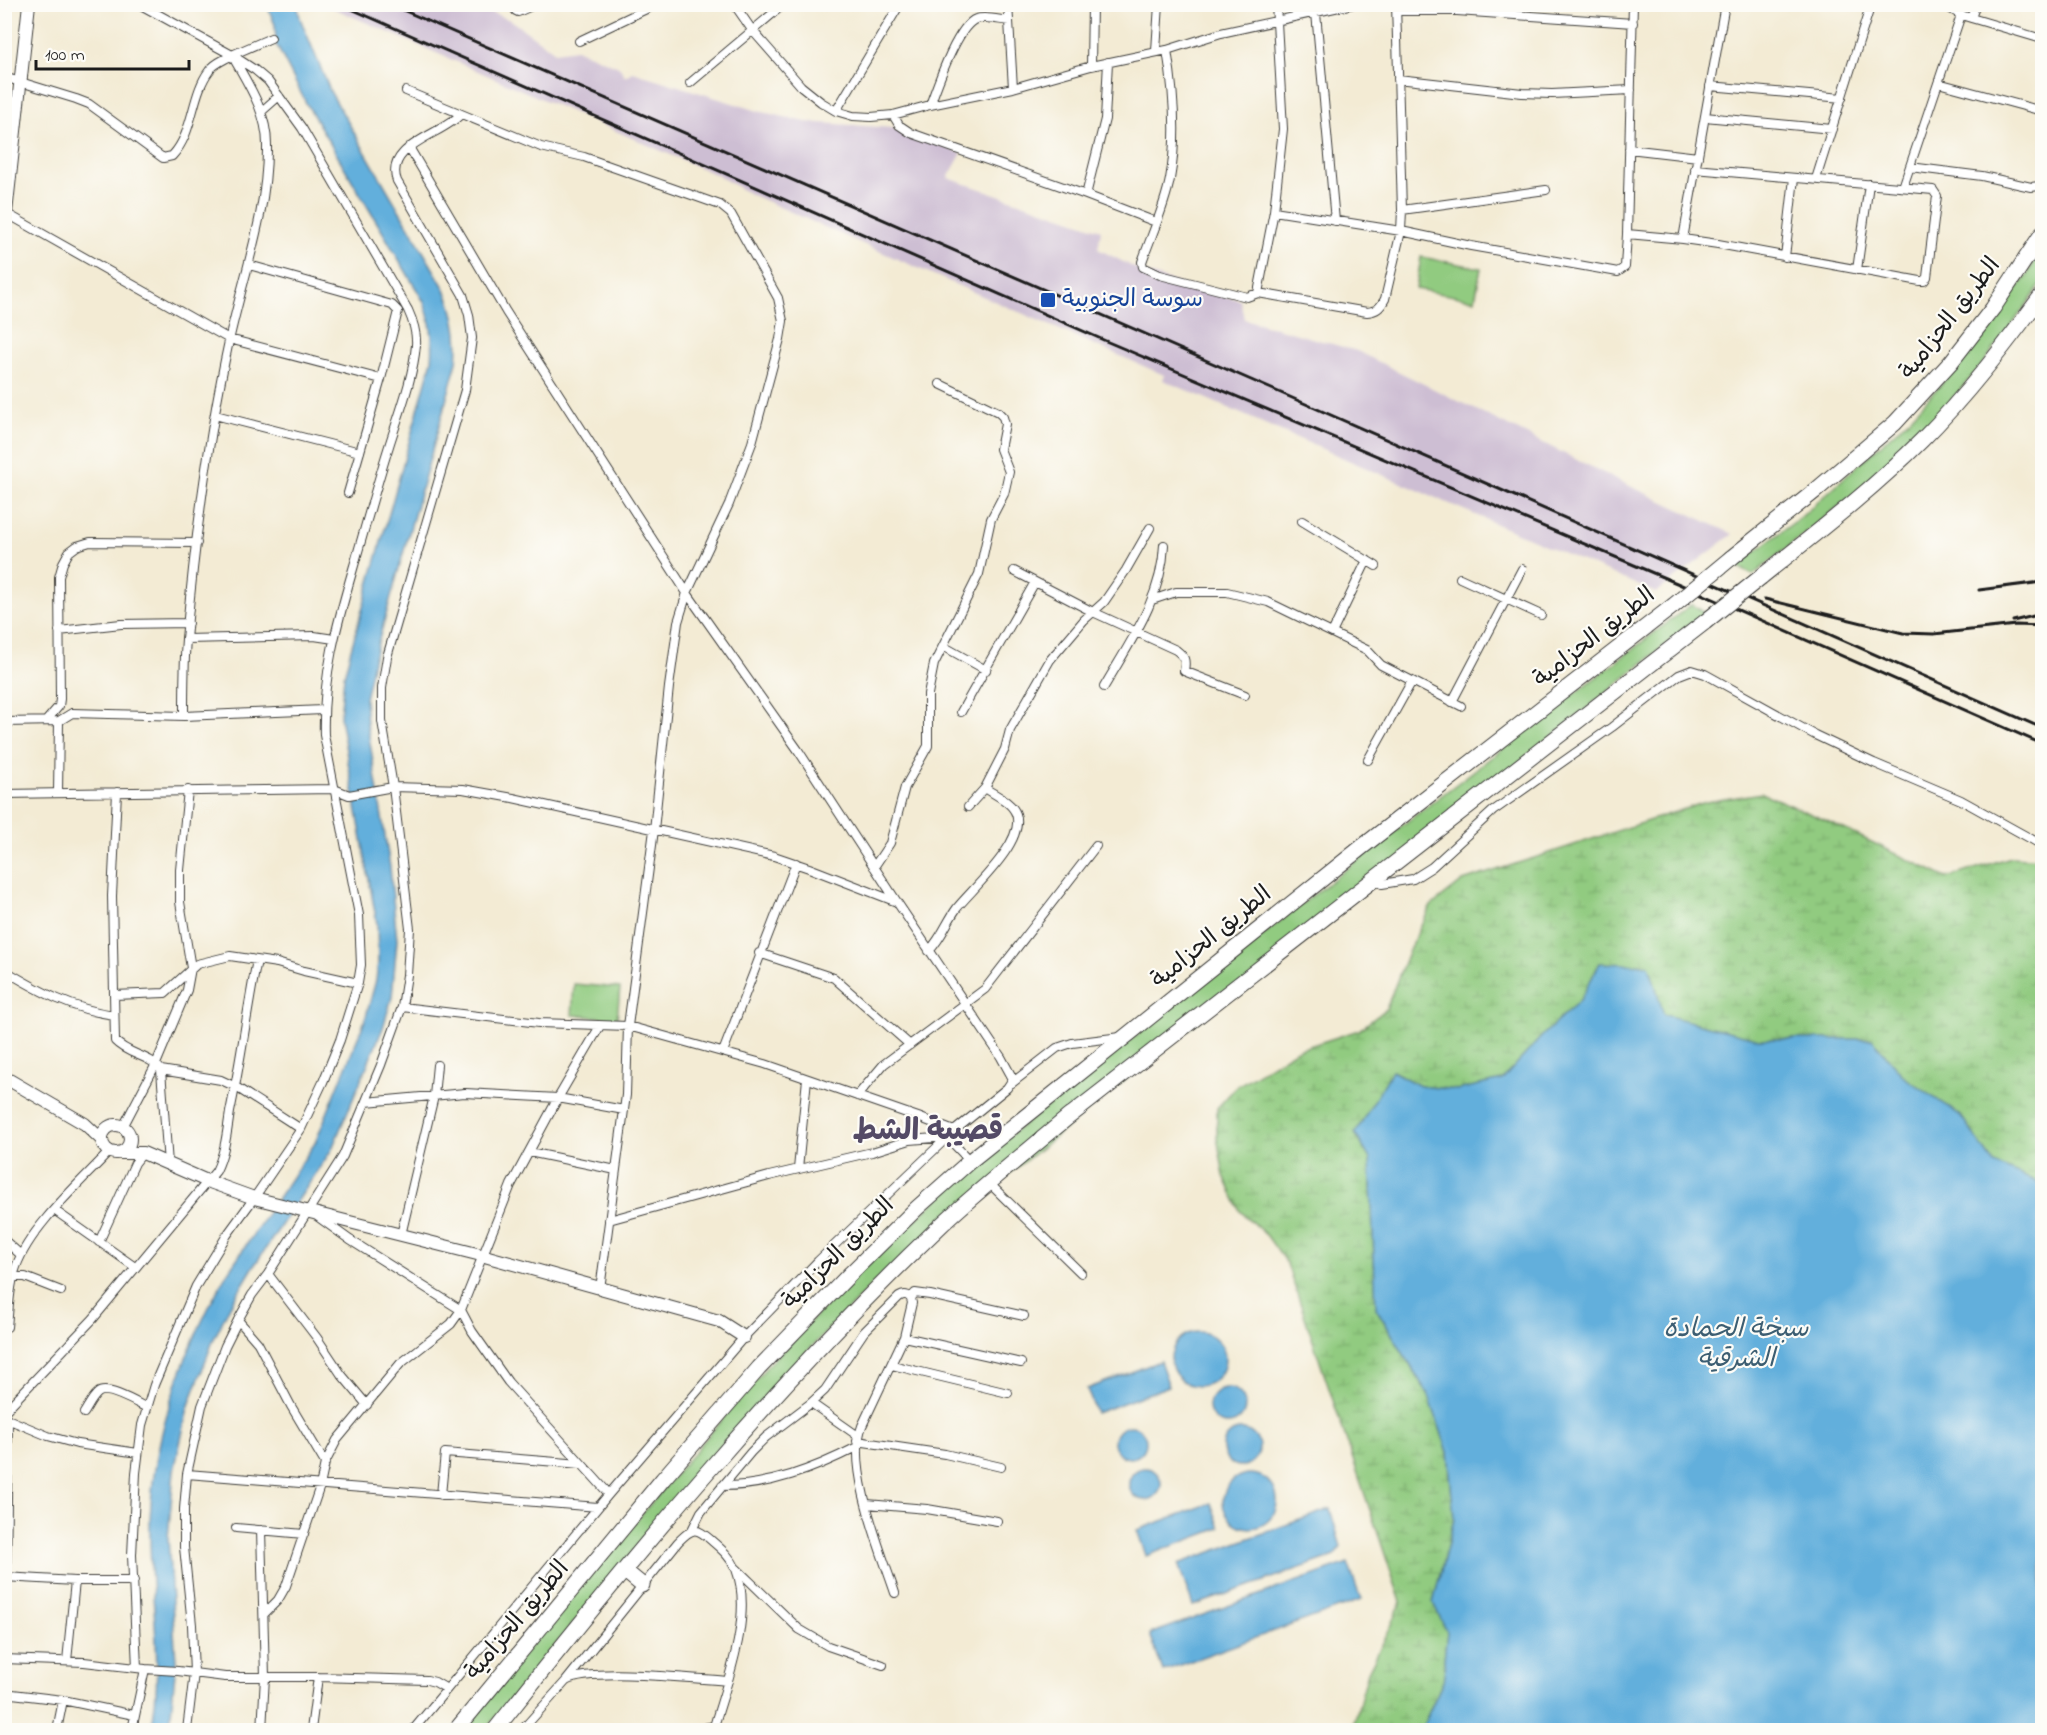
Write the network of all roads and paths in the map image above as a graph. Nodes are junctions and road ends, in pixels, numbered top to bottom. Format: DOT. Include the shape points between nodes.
graph roads {
  1 [pos="29,4"];
  2 [pos="139,4"];
  3 [pos="511,4"];
  4 [pos="536,4"];
  5 [pos="657,4"];
  6 [pos="734,4"];
  7 [pos="784,4"];
  8 [pos="900,4"];
  9 [pos="1008,4"];
  10 [pos="1092,4"];
  11 [pos="1159,4"];
  12 [pos="1276,4"];
  13 [pos="1353,4"];
  14 [pos="1633,4"];
  15 [pos="1725,4"];
  16 [pos="1871,4"];
  17 [pos="1942,4"];
  18 [pos="1976,4"];
  19 [pos="1396,8"];
  20 [pos="1458,8"];
  21 [pos="1316,13"];
  22 [pos="1961,15"];
  23 [pos="1971,18"];
  24 [pos="1009,21"];
  25 [pos="1276,21"];
  26 [pos="1633,23"];
  27 [pos="752,30"];
  28 [pos="272,38"];
  29 [pos="2043,39"];
  30 [pos="579,41"];
  31 [pos="1167,50"];
  32 [pos="1156,51"];
  33 [pos="232,55"];
  34 [pos="1108,62"];
  35 [pos="1091,66"];
  36 [pos="4,77"];
  37 [pos="1398,79"];
  38 [pos="21,82"];
  39 [pos="690,83"];
  40 [pos="1938,83"];
  41 [pos="1710,86"];
  42 [pos="1013,88"];
  43 [pos="1631,90"];
  44 [pos="406,91"];
  45 [pos="279,96"];
  46 [pos="1842,98"];
  47 [pos="930,105"];
  48 [pos="262,111"];
  49 [pos="836,111"];
  50 [pos="2043,111"];
  51 [pos="460,114"];
  52 [pos="894,115"];
  53 [pos="1705,117"];
  54 [pos="1832,129"];
  55 [pos="10,137"];
  56 [pos="408,147"];
  57 [pos="1629,149"];
  58 [pos="1698,157"];
  59 [pos="1910,167"];
  60 [pos="1695,169"];
  61 [pos="1794,178"];
  62 [pos="1816,179"];
  63 [pos="2043,183"];
  64 [pos="1869,184"];
  65 [pos="1903,187"];
  66 [pos="1546,190"];
  67 [pos="1086,195"];
  68 [pos="1402,210"];
  69 [pos="1274,211"];
  70 [pos="5,212"];
  71 [pos="1335,221"];
  72 [pos="1156,222"];
  73 [pos="4,231"];
  74 [pos="1401,231"];
  75 [pos="1627,234"];
  76 [pos="2043,234"];
  77 [pos="1683,239"];
  78 [pos="1785,257"];
  79 [pos="249,265"];
  80 [pos="1857,270"];
  81 [pos="1258,293"];
  82 [pos="2043,295"];
  83 [pos="229,339"];
  84 [pos="381,379"];
  85 [pos="939,384"];
  86 [pos="215,415"];
  87 [pos="360,452"];
  88 [pos="348,493"];
  89 [pos="1302,521"];
  90 [pos="1150,528"];
  91 [pos="197,543"];
  92 [pos="1164,545"];
  93 [pos="1367,560"];
  94 [pos="1376,566"];
  95 [pos="1522,569"];
  96 [pos="1014,571"];
  97 [pos="1460,578"];
  98 [pos="1035,582"];
  99 [pos="687,593"];
  100 [pos="1152,600"];
  101 [pos="1506,600"];
  102 [pos="1093,612"];
  103 [pos="1541,615"];
  104 [pos="188,623"];
  105 [pos="59,631"];
  106 [pos="1136,632"];
  107 [pos="1332,633"];
  108 [pos="186,639"];
  109 [pos="334,639"];
  110 [pos="943,646"];
  111 [pos="986,670"];
  112 [pos="1412,681"];
  113 [pos="1104,687"];
  114 [pos="1245,695"];
  115 [pos="323,710"];
  116 [pos="962,712"];
  117 [pos="184,716"];
  118 [pos="46,721"];
  119 [pos="59,721"];
  120 [pos="4,722"];
  121 [pos="1368,760"];
  122 [pos="393,787"];
  123 [pos="985,788"];
  124 [pos="334,789"];
  125 [pos="188,790"];
  126 [pos="117,792"];
  127 [pos="4,794"];
  128 [pos="58,794"];
  129 [pos="968,807"];
  130 [pos="654,830"];
  131 [pos="2043,845"];
  132 [pos="1096,846"];
  133 [pos="796,863"];
  134 [pos="874,867"];
  135 [pos="1376,879"];
  136 [pos="897,902"];
  137 [pos="929,951"];
  138 [pos="759,953"];
  139 [pos="257,960"];
  140 [pos="191,968"];
  141 [pos="4,970"];
  142 [pos="358,983"];
  143 [pos="114,995"];
  144 [pos="966,1005"];
  145 [pos="402,1007"];
  146 [pos="114,1015"];
  147 [pos="600,1026"];
  148 [pos="628,1026"];
  149 [pos="1124,1037"];
  150 [pos="910,1045"];
  151 [pos="723,1052"];
  152 [pos="437,1065"];
  153 [pos="159,1067"];
  154 [pos="4,1077"];
  155 [pos="807,1079"];
  156 [pos="1012,1083"];
  157 [pos="236,1087"];
  158 [pos="434,1096"];
  159 [pos="857,1096"];
  160 [pos="558,1098"];
  161 [pos="366,1102"];
  162 [pos="624,1110"];
  163 [pos="85,1124"];
  164 [pos="108,1127"];
  165 [pos="301,1129"];
  166 [pos="126,1131"];
  167 [pos="951,1134"];
  168 [pos="102,1140"];
  169 [pos="115,1152"];
  170 [pos="530,1152"];
  171 [pos="143,1153"];
  172 [pos="970,1161"];
  173 [pos="168,1164"];
  174 [pos="798,1169"];
  175 [pos="616,1170"];
  176 [pos="207,1181"];
  177 [pos="989,1183"];
  178 [pos="254,1198"];
  179 [pos="54,1210"];
  180 [pos="305,1211"];
  181 [pos="609,1220"];
  182 [pos="401,1235"];
  183 [pos="5,1241"];
  184 [pos="99,1242"];
  185 [pos="21,1255"];
  186 [pos="481,1256"];
  187 [pos="135,1267"];
  188 [pos="1081,1273"];
  189 [pos="268,1274"];
  190 [pos="9,1276"];
  191 [pos="600,1289"];
  192 [pos="61,1291"];
  193 [pos="911,1298"];
  194 [pos="461,1310"];
  195 [pos="1024,1316"];
  196 [pos="238,1320"];
  197 [pos="4,1328"];
  198 [pos="744,1337"];
  199 [pos="904,1337"];
  200 [pos="1021,1363"];
  201 [pos="892,1365"];
  202 [pos="1008,1393"];
  203 [pos="811,1403"];
  204 [pos="367,1405"];
  205 [pos="147,1408"];
  206 [pos="84,1413"];
  207 [pos="6,1416"];
  208 [pos="857,1441"];
  209 [pos="138,1453"];
  210 [pos="325,1463"];
  211 [pos="581,1464"];
  212 [pos="1001,1467"];
  213 [pos="187,1474"];
  214 [pos="320,1486"];
  215 [pos="722,1486"];
  216 [pos="609,1494"];
  217 [pos="441,1495"];
  218 [pos="867,1504"];
  219 [pos="598,1507"];
  220 [pos="997,1521"];
  221 [pos="236,1528"];
  222 [pos="261,1530"];
  223 [pos="692,1530"];
  224 [pos="304,1534"];
  225 [pos="735,1568"];
  226 [pos="625,1571"];
  227 [pos="5,1577"];
  228 [pos="75,1581"];
  229 [pos="134,1581"];
  230 [pos="642,1585"];
  231 [pos="895,1593"];
  232 [pos="264,1614"];
  233 [pos="5,1659"];
  234 [pos="67,1661"];
  235 [pos="883,1665"];
  236 [pos="141,1668"];
  237 [pos="194,1673"];
  238 [pos="265,1677"];
  239 [pos="318,1677"];
  240 [pos="566,1681"];
  241 [pos="728,1681"];
  242 [pos="447,1689"];
  243 [pos="6,1693"];
  244 [pos="63,1700"];
  245 [pos="134,1715"];
  246 [pos="4,1724"];
  247 [pos="714,1729"];
  248 [pos="497,1730"];
  249 [pos="57,1731"];
  250 [pos="132,1731"];
  251 [pos="187,1731"];
  252 [pos="262,1731"];
  253 [pos="311,1731"];
  254 [pos="413,1731"];
  255 [pos="456,1731"];
  256 [pos="522,1731"];
  257 [pos="695,1731"];
  1 -- 38 [label="street"];
  2 -- 33 [label="street"];
  3 -- 4 [label="street" via="518,12"];
  5 -- 30 [label="street"];
  6 -- 27 [label="street"];
  7 -- 27 [label="street"];
  8 -- 49 [label="street"];
  9 -- 24 [label="street"];
  10 -- 35 [label="street"];
  11 -- 32 [label="street"];
  12 -- 25 [label="street"];
  13 -- 21 [label="street"];
  14 -- 26 [label="street"];
  15 -- 41 [label="street"];
  16 -- 46 [label="street"];
  17 -- 22 [label="street"];
  18 -- 23 [label="street"];
  19 -- 20 [label="street"];
  19 -- 37 [label="street"];
  20 -- 26 [label="street"];
  21 -- 25 [label="street"];
  21 -- 71 [label="street"];
  22 -- 23 [label="street"];
  22 -- 40 [label="street"];
  23 -- 29 [label="street"];
  24 -- 42 [label="street"];
  24 -- 47 [label="street" via="983,18 969,24 945,66"];
  25 -- 31 [label="street"];
  25 -- 69 [label="street" via="1283,129"];
  26 -- 43 [label="street"];
  27 -- 39 [label="street"];
  27 -- 49 [label="street" via="801,86"];
  28 -- 33 [label="street"];
  31 -- 32 [label="street"];
  31 -- 72 [label="street" via="1174,97 1173,154 1170,181"];
  32 -- 34 [label="street"];
  33 -- 38 [label="street" via="209,70 183,141 168,158 89,104"];
  33 -- 45 [label="street" via="268,81"];
  33 -- 48 [label="street"];
  34 -- 35 [label="street"];
  34 -- 67 [label="street" via="1105,119"];
  35 -- 42 [label="street"];
  36 -- 38 [label="street"];
  37 -- 43 [label="street" via="1522,93"];
  37 -- 68 [label="street"];
  38 -- 55 [label="street"];
  40 -- 50 [label="street"];
  40 -- 59 [label="street"];
  41 -- 46 [label="street"];
  41 -- 53 [label="street"];
  42 -- 47 [label="street"];
  43 -- 57 [label="street"];
  44 -- 51 [label="street"];
  45 -- 48 [label="street"];
  45 -- 109 [label="street" via="302,128 408,310 416,331 415,357"];
  46 -- 54 [label="street"];
  47 -- 52 [label="street"];
  48 -- 79 [label="street" via="266,169"];
  49 -- 52 [label="street" via="853,116"];
  51 -- 56 [label="street" via="449,125"];
  51 -- 99 [label="street" via="541,147 584,157 720,205 731,214 778,298 783,321 759,420 729,504"];
  52 -- 67 [label="street" via="899,125 911,133"];
  53 -- 54 [label="street"];
  53 -- 58 [label="street"];
  54 -- 62 [label="street"];
  55 -- 70 [label="street"];
  56 -- 99 [label="street" via="506,312"];
  56 -- 122 [label="street" via="396,160 394,174 463,294 472,338 465,390 387,657 381,713"];
  57 -- 58 [label="street"];
  57 -- 75 [label="street"];
  58 -- 60 [label="street"];
  59 -- 63 [label="street" via="2031,187"];
  59 -- 65 [label="street"];
  60 -- 61 [label="street"];
  60 -- 77 [label="street"];
  61 -- 62 [label="street"];
  61 -- 78 [label="street"];
  62 -- 64 [label="street"];
  64 -- 65 [label="street"];
  64 -- 80 [label="street"];
  65 -- 80 [label="street" via="1933,190 1937,196 1927,277 1924,282"];
  66 -- 68 [label="street"];
  67 -- 72 [label="street"];
  68 -- 74 [label="street"];
  69 -- 71 [label="street"];
  69 -- 81 [label="street"];
  70 -- 73 [label="street"];
  70 -- 83 [label="street"];
  71 -- 74 [label="street"];
  72 -- 81 [label="street" via="1142,262 1146,269 1247,297"];
  74 -- 75 [label="street" via="1618,272 1625,267"];
  74 -- 81 [label="street" via="1385,299 1374,311"];
  75 -- 77 [label="street"];
  76 -- 149 [label="highway, الطريق الحزامية, bridge" via="1951,362 1895,423 1673,606"];
  77 -- 78 [label="street"];
  78 -- 80 [label="street"];
  79 -- 83 [label="street"];
  79 -- 84 [label="street" via="395,307 398,311"];
  82 -- 135 [label="highway, الطريق الحزامية, bridge" via="1968,390 1923,439 1844,512"];
  83 -- 84 [label="street"];
  83 -- 86 [label="street"];
  84 -- 87 [label="street"];
  85 -- 110 [label="street" via="1003,417 1000,448 1009,472 1004,494 991,519 979,574"];
  86 -- 87 [label="street"];
  86 -- 91 [label="street"];
  87 -- 88 [label="street"];
  89 -- 93 [label="street"];
  90 -- 102 [label="street" via="1126,570"];
  91 -- 104 [label="street"];
  91 -- 105 [label="street" via="90,542 77,546 69,552 59,577"];
  92 -- 100 [label="street" via="1163,566"];
  93 -- 94 [label="street"];
  93 -- 107 [label="street"];
  95 -- 101 [label="street"];
  96 -- 98 [label="street"];
  97 -- 101 [label="street"];
  98 -- 102 [label="street"];
  98 -- 111 [label="street"];
  99 -- 130 [label="street" via="678,622"];
  99 -- 134 [label="street" via="798,750"];
  100 -- 106 [label="street"];
  100 -- 107 [label="street" via="1176,592 1227,592 1268,602"];
  101 -- 103 [label="street"];
  101 -- 112 [label="street" via="1457,704"];
  102 -- 106 [label="street"];
  102 -- 123 [label="street" via="1050,660 1010,730"];
  104 -- 105 [label="street" via="121,624"];
  104 -- 108 [label="street"];
  105 -- 118 [label="street" via="59,706"];
  106 -- 113 [label="street"];
  106 -- 114 [label="street" via="1176,650 1185,661 1184,671"];
  107 -- 112 [label="street" via="1367,650 1382,665"];
  108 -- 109 [label="street"];
  108 -- 117 [label="street"];
  109 -- 115 [label="street"];
  110 -- 111 [label="street"];
  110 -- 134 [label="street" via="934,664 928,694 928,746 904,787 890,843"];
  111 -- 116 [label="street"];
  112 -- 121 [label="street"];
  115 -- 117 [label="street"];
  115 -- 124 [label="street"];
  117 -- 119 [label="street" via="72,713"];
  118 -- 119 [label="street"];
  118 -- 120 [label="street"];
  119 -- 128 [label="street"];
  122 -- 124 [label="street" via="349,795"];
  122 -- 130 [label="street" via="463,789"];
  122 -- 145 [label="street" via="410,928"];
  123 -- 129 [label="street"];
  123 -- 137 [label="street" via="1006,801 1016,814 1017,825 1005,854 955,910"];
  124 -- 125 [label="street"];
  124 -- 142 [label="street" via="359,915 362,957"];
  125 -- 126 [label="street"];
  125 -- 140 [label="street" via="180,902"];
  126 -- 128 [label="street"];
  126 -- 143 [label="street" via="112,896"];
  127 -- 128 [label="street"];
  130 -- 133 [label="street"];
  130 -- 148 [label="street"];
  131 -- 135 [label="street" via="1961,800 1815,735 1692,670 1679,675 1493,811 1432,867 1413,879 1382,884"];
  132 -- 144 [label="street" via="985,989"];
  133 -- 136 [label="street"];
  133 -- 138 [label="street"];
  134 -- 136 [label="street"];
  135 -- 177 [label="highway, الطريق الحزامية"];
  136 -- 137 [label="street"];
  137 -- 144 [label="street"];
  138 -- 150 [label="street" via="834,978"];
  138 -- 151 [label="street"];
  139 -- 140 [label="street" via="226,956"];
  139 -- 142 [label="street"];
  139 -- 157 [label="street"];
  140 -- 143 [label="street" via="165,993"];
  140 -- 153 [label="street"];
  141 -- 146 [label="street" via="70,1005"];
  142 -- 165 [label="street" via="340,1040"];
  143 -- 146 [label="street"];
  144 -- 150 [label="street"];
  144 -- 156 [label="street" via="1012,1076"];
  145 -- 147 [label="street"];
  145 -- 161 [label="street"];
  146 -- 153 [label="street" via="115,1041"];
  147 -- 148 [label="street"];
  147 -- 160 [label="street"];
  148 -- 151 [label="street"];
  148 -- 162 [label="street"];
  149 -- 156 [label="street" via="1057,1048"];
  149 -- 172 [label="highway, الطريق الحزامية"];
  150 -- 159 [label="street" via="884,1064"];
  151 -- 155 [label="street"];
  152 -- 158 [label="street"];
  153 -- 157 [label="street" via="221,1080"];
  153 -- 166 [label="street"];
  153 -- 173 [label="street"];
  154 -- 163 [label="street"];
  155 -- 159 [label="street"];
  155 -- 174 [label="street"];
  156 -- 167 [label="street"];
  157 -- 165 [label="street"];
  157 -- 176 [label="street" via="221,1158"];
  158 -- 160 [label="street" via="465,1093"];
  158 -- 161 [label="street"];
  158 -- 182 [label="street"];
  159 -- 167 [label="street"];
  160 -- 162 [label="street"];
  160 -- 170 [label="street"];
  161 -- 180 [label="street" via="343,1156"];
  162 -- 175 [label="street"];
  163 -- 164 [label="street"];
  163 -- 168 [label="street"];
  164 -- 166 [label="street" via="115,1125"];
  164 -- 168 [label="street"];
  165 -- 178 [label="street"];
  166 -- 169 [label="street" via="129,1144"];
  166 -- 171 [label="street"];
  167 -- 172 [label="street"];
  167 -- 174 [label="street" via="910,1140"];
  167 -- 198 [label="street"];
  168 -- 169 [label="street"];
  169 -- 171 [label="street"];
  169 -- 179 [label="street"];
  170 -- 175 [label="street"];
  170 -- 186 [label="street" via="511,1185"];
  171 -- 173 [label="street"];
  171 -- 184 [label="street"];
  172 -- 255 [label="highway, الطريق الحزامية" via="916,1208 759,1368"];
  173 -- 176 [label="street"];
  174 -- 181 [label="street"];
  175 -- 181 [label="street"];
  176 -- 178 [label="street"];
  176 -- 187 [label="street"];
  177 -- 188 [label="street"];
  177 -- 226 [label="highway, الطريق الحزامية" via="824,1341 718,1458"];
  178 -- 180 [label="street"];
  178 -- 205 [label="street" via="196,1286"];
  179 -- 184 [label="street"];
  179 -- 185 [label="street"];
  180 -- 182 [label="street"];
  180 -- 189 [label="street"];
  180 -- 194 [label="street"];
  181 -- 191 [label="street"];
  182 -- 186 [label="street"];
  183 -- 185 [label="street"];
  184 -- 187 [label="street"];
  185 -- 190 [label="street"];
  186 -- 191 [label="street"];
  186 -- 194 [label="street"];
  187 -- 207 [label="street"];
  189 -- 196 [label="street"];
  189 -- 204 [label="street"];
  190 -- 192 [label="street" via="25,1277"];
  190 -- 197 [label="street"];
  191 -- 198 [label="street" via="719,1321"];
  193 -- 195 [label="street" via="915,1293 930,1295"];
  193 -- 199 [label="street"];
  193 -- 203 [label="street" via="900,1296 881,1314 859,1339 833,1380"];
  194 -- 204 [label="street" via="451,1324 400,1364"];
  194 -- 211 [label="street" via="508,1382"];
  196 -- 210 [label="street" via="258,1343"];
  196 -- 213 [label="street" via="202,1406"];
  198 -- 216 [label="street"];
  199 -- 200 [label="street"];
  199 -- 201 [label="street"];
  201 -- 202 [label="street"];
  201 -- 208 [label="street"];
  203 -- 208 [label="street"];
  203 -- 215 [label="street" via="766,1437"];
  204 -- 210 [label="street" via="337,1440"];
  205 -- 206 [label="street" via="104,1390"];
  205 -- 209 [label="street"];
  207 -- 209 [label="street" via="48,1436"];
  207 -- 227 [label="street"];
  208 -- 212 [label="street"];
  208 -- 215 [label="street" via="815,1467 786,1477"];
  208 -- 218 [label="street"];
  209 -- 229 [label="street"];
  210 -- 214 [label="street"];
  211 -- 216 [label="street"];
  211 -- 217 [label="street" via="445,1453"];
  213 -- 214 [label="street"];
  213 -- 237 [label="street" via="184,1547"];
  214 -- 217 [label="street"];
  214 -- 224 [label="street"];
  215 -- 223 [label="street"];
  216 -- 219 [label="street"];
  217 -- 219 [label="street"];
  218 -- 220 [label="street"];
  218 -- 231 [label="street"];
  219 -- 242 [label="street"];
  221 -- 222 [label="street"];
  222 -- 224 [label="street"];
  222 -- 232 [label="street"];
  223 -- 225 [label="street" via="705,1535"];
  223 -- 230 [label="street"];
  224 -- 232 [label="street" via="286,1586"];
  225 -- 235 [label="street" via="800,1629 828,1646"];
  225 -- 241 [label="street" via="741,1609"];
  226 -- 230 [label="highway"];
  226 -- 248 [label="highway, الطريق الحزامية"];
  227 -- 228 [label="street"];
  227 -- 233 [label="street"];
  228 -- 229 [label="street"];
  228 -- 234 [label="street"];
  229 -- 236 [label="street"];
  230 -- 240 [label="street"];
  232 -- 238 [label="street"];
  233 -- 234 [label="street"];
  234 -- 236 [label="street"];
  236 -- 237 [label="street"];
  236 -- 245 [label="street"];
  237 -- 238 [label="street"];
  237 -- 251 [label="street"];
  238 -- 239 [label="street"];
  238 -- 252 [label="street"];
  239 -- 242 [label="street" via="427,1680"];
  239 -- 253 [label="street"];
  240 -- 241 [label="street" via="632,1675"];
  240 -- 256 [label="street"];
  241 -- 247 [label="street"];
  242 -- 254 [label="street"];
  243 -- 244 [label="street"];
  243 -- 246 [label="street"];
  244 -- 245 [label="street"];
  244 -- 249 [label="street"];
  245 -- 250 [label="street"];
  247 -- 257 [label="street"];
}
